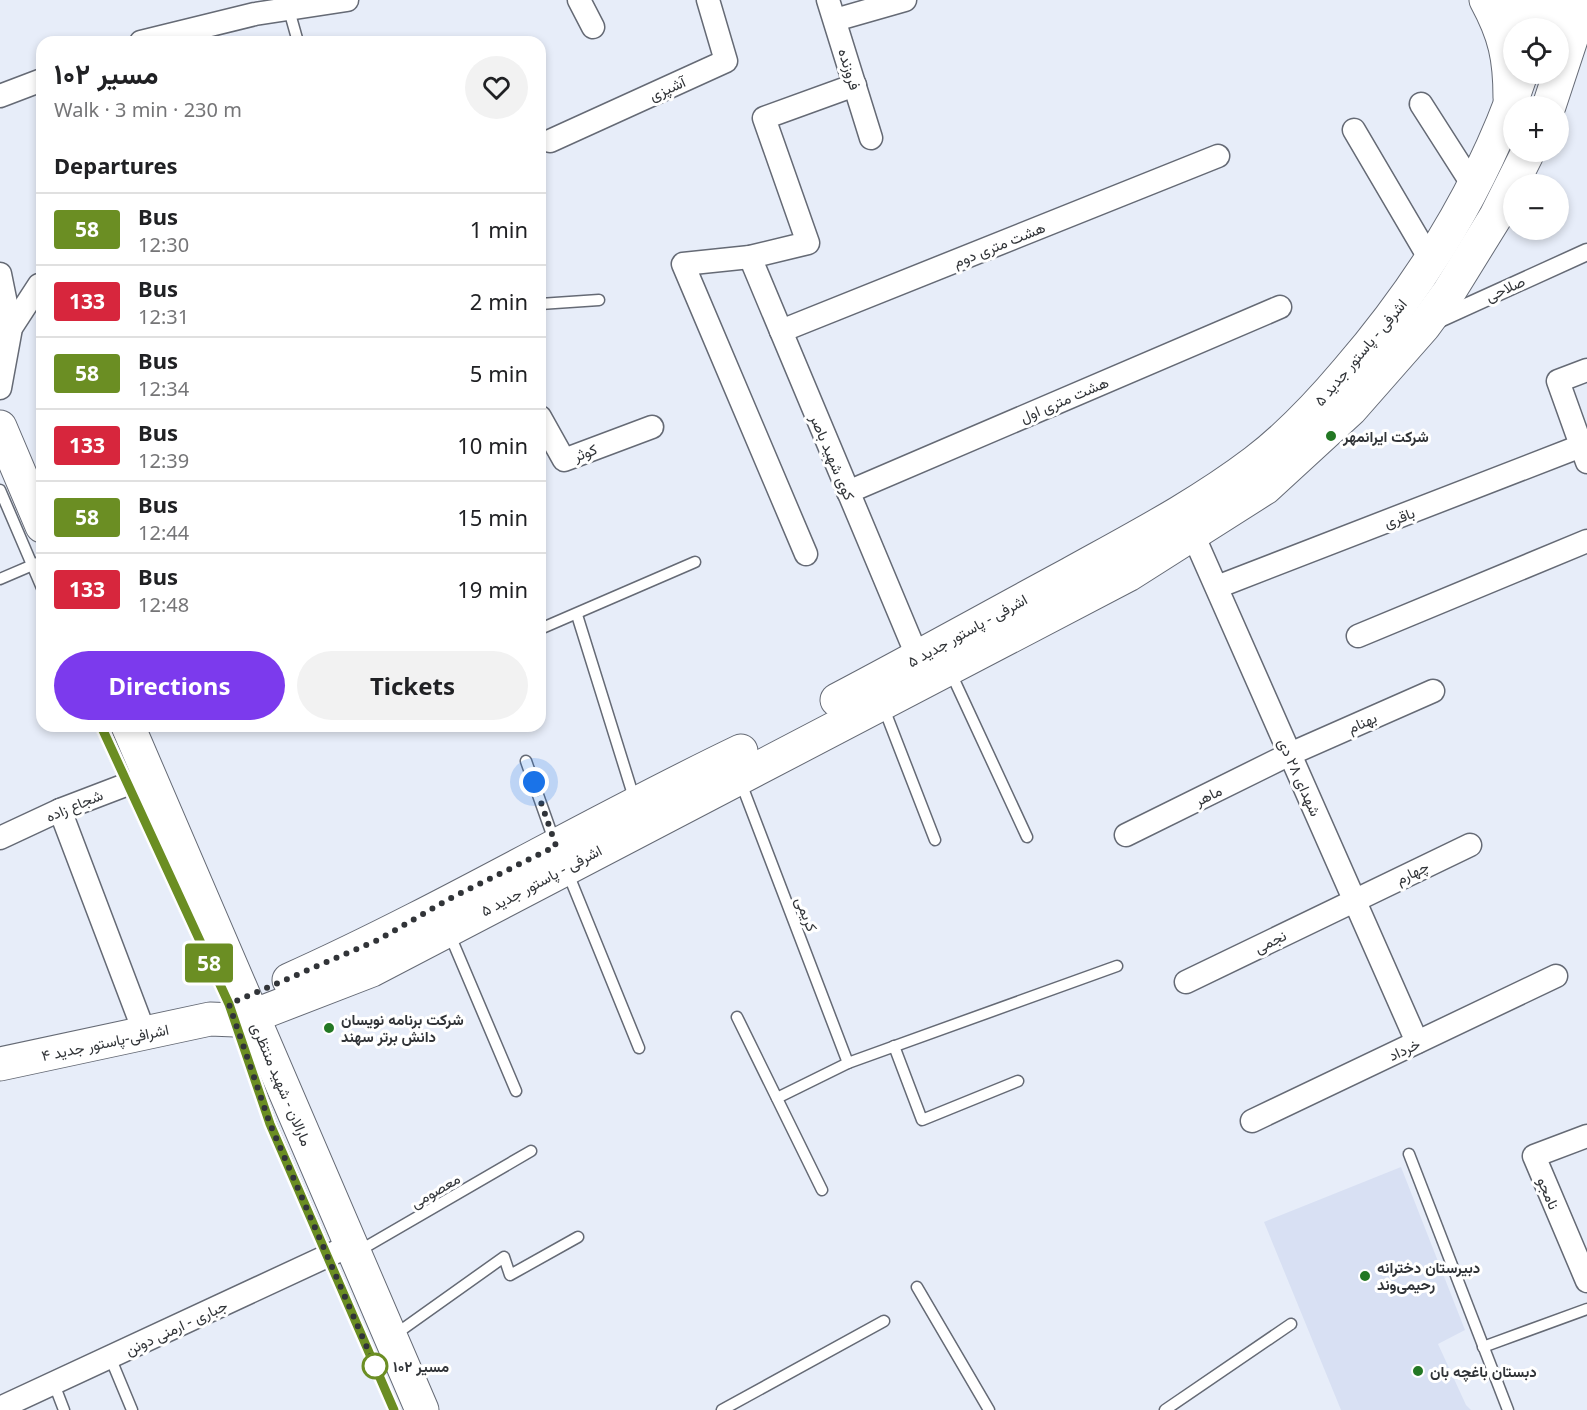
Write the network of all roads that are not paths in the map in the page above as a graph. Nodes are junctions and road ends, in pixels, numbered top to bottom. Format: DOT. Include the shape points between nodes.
graph roads {
  1 [pos="347,0"];
  2 [pos="579,0"];
  3 [pos="708,0"];
  4 [pos="905,0"];
  5 [pos="1486,0"];
  6 [pos="1502,0"];
  7 [pos="254,7"];
  8 [pos="289,10"];
  9 [pos="831,10"];
  10 [pos="1558,18"];
  11 [pos="593,27"];
  12 [pos="160,36"];
  13 [pos="296,36"];
  14 [pos="36,82"];
  15 [pos="855,85"];
  16 [pos="0,96"];
  17 [pos="1510,96"];
  18 [pos="1421,104"];
  19 [pos="1503,123"];
  20 [pos="1354,130"];
  21 [pos="871,138"];
  22 [pos="550,141"];
  23 [pos="1218,156"];
  24 [pos="1523,162"];
  25 [pos="1474,187"];
  26 [pos="1587,252"];
  27 [pos="750,257"];
  28 [pos="1431,261"];
  29 [pos="0,274"];
  30 [pos="36,293"];
  31 [pos="599,300"];
  32 [pos="546,304"];
  33 [pos="1280,307"];
  34 [pos="1424,326"];
  35 [pos="11,328"];
  36 [pos="781,331"];
  37 [pos="1587,370"];
  38 [pos="0,388"];
  39 [pos="0,426"];
  40 [pos="652,427"];
  41 [pos="546,428"];
  42 [pos="1584,454"];
  43 [pos="0,490"];
  44 [pos="848,492"];
  45 [pos="36,511"];
  46 [pos="1188,523"];
  47 [pos="1587,541"];
  48 [pos="806,554"];
  49 [pos="36,561"];
  50 [pos="695,562"];
  51 [pos="36,563"];
  52 [pos="0,579"];
  53 [pos="1217,587"];
  54 [pos="577,615"];
  55 [pos="546,627"];
  56 [pos="1358,636"];
  57 [pos="931,668"];
  58 [pos="1433,691"];
  59 [pos="881,703"];
  60 [pos="105,732"];
  61 [pos="129,732"];
  62 [pos="1290,754"];
  63 [pos="526,761"];
  64 [pos="738,777"];
  65 [pos="137,780"];
  66 [pos="60,810"];
  67 [pos="638,814"];
  68 [pos="1126,835"];
  69 [pos="1028,837"];
  70 [pos="0,838"];
  71 [pos="935,840"];
  72 [pos="1470,844"];
  73 [pos="561,857"];
  74 [pos="1354,900"];
  75 [pos="447,930"];
  76 [pos="1117,966"];
  77 [pos="1556,976"];
  78 [pos="1186,982"];
  79 [pos="235,1012"];
  80 [pos="737,1017"];
  81 [pos="145,1034"];
  82 [pos="1417,1042"];
  83 [pos="894,1046"];
  84 [pos="639,1048"];
  85 [pos="848,1062"];
  86 [pos="0,1064"];
  87 [pos="1018,1081"];
  88 [pos="516,1091"];
  89 [pos="777,1098"];
  90 [pos="1252,1121"];
  91 [pos="1587,1136"];
  92 [pos="531,1152"];
  93 [pos="1409,1154"];
  94 [pos="822,1190"];
  95 [pos="578,1237"];
  96 [pos="344,1252"];
  97 [pos="1587,1281"];
  98 [pos="916,1287"];
  99 [pos="1587,1309"];
  100 [pos="884,1321"];
  101 [pos="1291,1324"];
  102 [pos="391,1337"];
  103 [pos="1483,1347"];
  104 [pos="110,1357"];
  105 [pos="54,1383"];
  106 [pos="0,1408"];
  107 [pos="64,1410"];
  108 [pos="132,1410"];
  109 [pos="394,1410"];
  110 [pos="422,1410"];
  111 [pos="722,1410"];
  112 [pos="989,1410"];
  113 [pos="1164,1410"];
  114 [pos="1508,1410"];
  1 -- 8 [label="street"];
  2 -- 11 [label="street"];
  3 -- 22 [label="street, آشپزی" via="726,62"];
  4 -- 9 [label="street"];
  5 -- 17 [label="main road" via="1502,30 1510,65"];
  6 -- 10 [label="main road"];
  7 -- 8 [label="street"];
  7 -- 12 [label="street"];
  8 -- 13 [label="lane"];
  9 -- 15 [label="street, فروزنده"];
  14 -- 16 [label="street"];
  15 -- 21 [label="street, فروزنده"];
  15 -- 27 [label="street" via="764,118 808,243"];
  18 -- 25 [label="street"];
  19 -- 25 [label="main road, اشرفی - پاستور جدید ۵"];
  20 -- 28 [label="street"];
  23 -- 36 [label="street, هشت متری دوم"];
  24 -- 34 [label="main road, اشرفی - پاستور جدید ۵" via="1496,216"];
  25 -- 28 [label="main road, اشرفی - پاستور جدید ۵"];
  26 -- 34 [label="street, صلاحی"];
  27 -- 36 [label="street, کوی شهید باصر"];
  27 -- 48 [label="street" via="683,264"];
  28 -- 46 [label="main road, اشرفی - پاستور جدید ۵" via="1391,320 1320,402"];
  29 -- 35 [label="street"];
  30 -- 35 [label="street"];
  31 -- 32 [label="lane"];
  33 -- 44 [label="street, هشت متری اول"];
  34 -- 46 [label="main road, اشرفی - پاستور جدید ۵" via="1351,409 1265,488"];
  35 -- 38 [label="street"];
  36 -- 44 [label="street, کوی شهید باصر"];
  37 -- 42 [label="street" via="1558,381"];
  39 -- 45 [label="main road"];
  40 -- 41 [label="street, کوثر" via="564,460"];
  42 -- 53 [label="street, باقری"];
  43 -- 49 [label="lane"];
  44 -- 57 [label="street, کوی شهید باصر"];
  46 -- 53 [label="street, شهدای ۲۸ دی"];
  46 -- 57 [label="main road, اشرفی - پاستور جدید ۵" via="1128,575"];
  47 -- 56 [label="street"];
  50 -- 54 [label="lane"];
  51 -- 52 [label="lane"];
  53 -- 62 [label="street, شهدای ۲۸ دی"];
  54 -- 55 [label="lane"];
  54 -- 67 [label="lane"];
  57 -- 59 [label="main road, اشرفی - پاستور جدید ۵"];
  57 -- 67 [label="main road, اشرفی - پاستور جدید ۵" via="746,749"];
  57 -- 69 [label="lane"];
  58 -- 62 [label="street, بهنام"];
  59 -- 64 [label="main road, اشرفی - پاستور جدید ۵"];
  59 -- 71 [label="lane"];
  60 -- 65 [label="lane, مارالان - شهید منتظری"];
  61 -- 65 [label="main road, مارالان - شهید منتظری"];
  62 -- 68 [label="street, ماهر"];
  62 -- 74 [label="street, شهدای ۲۸ دی"];
  63 -- 73 [label="lane"];
  64 -- 67 [label="main road, اشرفی - پاستور جدید ۵"];
  64 -- 85 [label="lane, کریمی"];
  65 -- 66 [label="street, شجاع زاده"];
  65 -- 79 [label="main road, مارالان - شهید منتظری"];
  66 -- 70 [label="street, شجاع زاده"];
  66 -- 81 [label="street"];
  67 -- 73 [label="main road, اشرفی - پاستور جدید ۵"];
  72 -- 74 [label="street, چهارم"];
  73 -- 75 [label="main road, اشرفی - پاستور جدید ۵"];
  73 -- 79 [label="main road, اشرفی - پاستور جدید ۵" via="449,899 378,940"];
  73 -- 84 [label="lane"];
  74 -- 78 [label="street, نجمی"];
  74 -- 82 [label="street, شهدای ۲۸ دی"];
  75 -- 79 [label="main road, اشرفی - پاستور جدید ۵" via="372,970"];
  75 -- 88 [label="lane"];
  76 -- 83 [label="lane"];
  77 -- 82 [label="street, خرداد"];
  79 -- 81 [label="main road, اشرافی-پاستور جدید ۴"];
  79 -- 96 [label="main road, مارالان - شهید منتظری"];
  80 -- 89 [label="lane"];
  81 -- 86 [label="main road, اشرافی-پاستور جدید ۴"];
  82 -- 90 [label="street, خرداد"];
  83 -- 85 [label="lane"];
  83 -- 87 [label="lane" via="922,1120"];
  85 -- 89 [label="lane"];
  89 -- 94 [label="lane"];
  91 -- 97 [label="street, نامجو" via="1534,1156"];
  92 -- 96 [label="lane, معصومی"];
  93 -- 103 [label="lane"];
  95 -- 102 [label="lane" via="510,1275 504,1257"];
  96 -- 102 [label="main road, مارالان - شهید منتظری"];
  96 -- 104 [label="street, جباری - ارمنی دونن"];
  96 -- 109 [label="lane, مارالان - شهید منتظری"];
  98 -- 112 [label="lane"];
  99 -- 103 [label="lane"];
  100 -- 111 [label="lane"];
  101 -- 113 [label="lane"];
  102 -- 110 [label="main road, مارالان - شهید منتظری"];
  103 -- 114 [label="lane"];
  104 -- 105 [label="street, جباری - ارمنی دونن"];
  104 -- 108 [label="lane"];
  105 -- 106 [label="street, جباری - ارمنی دونن"];
  105 -- 107 [label="lane"];
}
